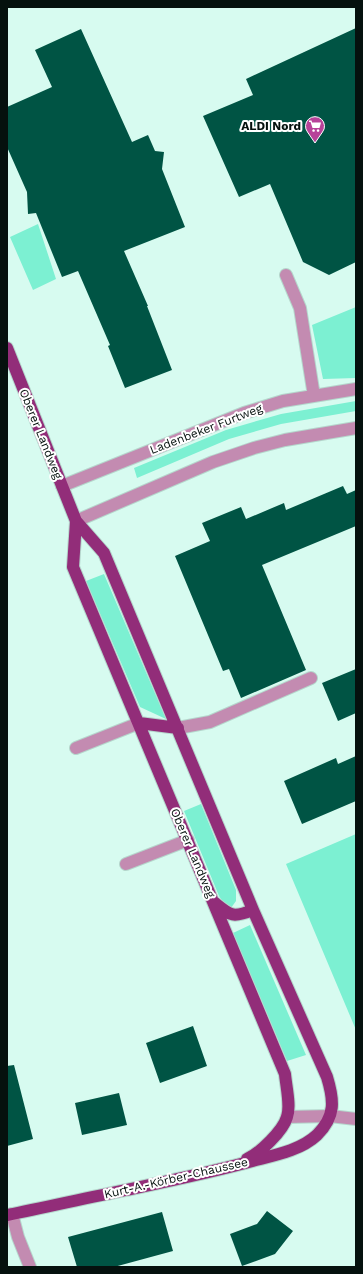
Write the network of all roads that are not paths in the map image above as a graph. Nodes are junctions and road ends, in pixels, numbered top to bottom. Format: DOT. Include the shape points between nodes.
graph roads {
  1 [pos="286,275"];
  2 [pos="7,348"];
  3 [pos="356,389"];
  4 [pos="314,396"];
  5 [pos="356,428"];
  6 [pos="62,486"];
  7 [pos="76,521"];
  8 [pos="311,678"];
  9 [pos="139,723"];
  10 [pos="178,728"];
  11 [pos="76,748"];
  12 [pos="188,840"];
  13 [pos="126,864"];
  14 [pos="214,903"];
  15 [pos="253,910"];
  16 [pos="330,1116"];
  17 [pos="287,1117"];
  18 [pos="356,1120"];
  19 [pos="234,1166"];
  20 [pos="10,1215"];
  21 [pos="30,1267"];
  1 -- 4 [label="street" via="300,308"];
  2 -- 6 [label="main road, Oberer Landweg"];
  3 -- 4 [label="street, Ladenbeker Furtweg"];
  4 -- 6 [label="street, Ladenbeker Furtweg" via="283,401 244,413"];
  5 -- 7 [label="street" via="254,448 213,462"];
  6 -- 7 [label="main road, Oberer Landweg"];
  7 -- 9 [label="main road, Oberer Landweg" via="73,566"];
  7 -- 10 [label="main road, Oberer Landweg" via="104,553"];
  8 -- 10 [label="street" via="210,722"];
  9 -- 10 [label="main road"];
  9 -- 11 [label="street"];
  9 -- 12 [label="main road, Oberer Landweg"];
  10 -- 15 [label="main road, Oberer Landweg"];
  12 -- 13 [label="street"];
  12 -- 14 [label="main road, Oberer Landweg"];
  14 -- 15 [label="main road" via="234,915"];
  14 -- 17 [label="main road, Oberer Landweg" via="285,1074"];
  15 -- 16 [label="main road, Oberer Landweg" via="327,1077 332,1094"];
  16 -- 17 [label="street"];
  16 -- 18 [label="street"];
  16 -- 19 [label="main road, Kurt-A.-Körber-Chaussee" via="319,1132 289,1151"];
  17 -- 19 [label="main road" via="266,1145 253,1156"];
  19 -- 20 [label="main road, Kurt-A.-Körber-Chaussee"];
  20 -- 21 [label="street"];
}
